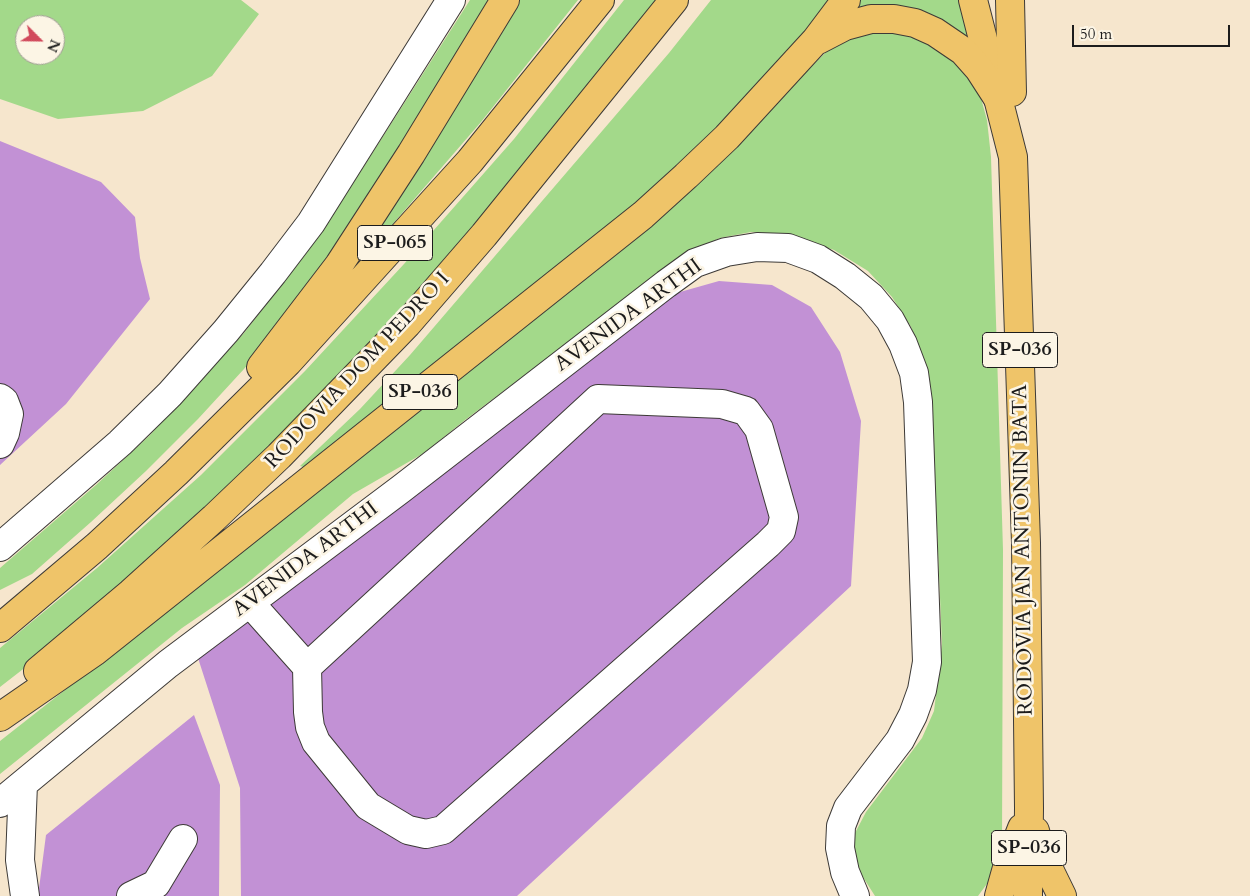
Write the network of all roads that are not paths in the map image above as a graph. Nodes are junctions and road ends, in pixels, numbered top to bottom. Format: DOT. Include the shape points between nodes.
graph roads {
  1 [pos="451,0"];
  2 [pos="505,0"];
  3 [pos="600,0"];
  4 [pos="674,0"];
  5 [pos="846,0"];
  6 [pos="973,0"];
  7 [pos="989,0"];
  8 [pos="1010,0"];
  9 [pos="816,40"];
  10 [pos="1006,96"];
  11 [pos="0,398"];
  12 [pos="0,444"];
  13 [pos="176,474"];
  14 [pos="0,547"];
  15 [pos="250,602"];
  16 [pos="0,628"];
  17 [pos="307,666"];
  18 [pos="0,702"];
  19 [pos="0,717"];
  20 [pos="22,784"];
  21 [pos="0,802"];
  22 [pos="1029,808"];
  23 [pos="183,839"];
  24 [pos="1028,892"];
  25 [pos="25,896"];
  26 [pos="131,896"];
  27 [pos="855,896"];
  28 [pos="1000,896"];
  29 [pos="1055,896"];
  30 [pos="1062,896"];
  1 -- 14 [label="street" via="311,223 256,295 170,394"];
  2 -- 13 [label="main road" via="339,265"];
  3 -- 13 [label="main road, SP-065" via="470,161 288,362"];
  4 -- 18 [label="main road, RODOVIA DOM PEDRO I / SP-065" via="484,235 407,324 214,518 131,593"];
  5 -- 9 [label="main road"];
  6 -- 10 [label="main road, RODOVIA JAN ANTONIN BATA"];
  7 -- 10 [label="main road, SP-036"];
  8 -- 10 [label="main road"];
  9 -- 10 [label="main road, SP-036" via="845,26 871,20 894,19 915,23 936,32 963,51"];
  9 -- 19 [label="main road, SP-036" via="727,138 643,215 94,652"];
  10 -- 22 [label="main road, RODOVIA JAN ANTONIN BATA / SP-036" via="1013,157 1026,543"];
  11 -- 12 [label="street" via="9,414"];
  13 -- 16 [label="main road"];
  15 -- 17 [label="street"];
  15 -- 20 [label="street, AVENIDA ARTHI" via="168,664"];
  15 -- 27 [label="street, AVENIDA ARTHI" via="695,263 726,252 757,247 788,248 818,259 871,297 890,320 904,344 914,373 918,402 927,662 922,690 900,740 848,808 841,826 840,848"];
  17 -- 17 [label="street" via="308,712 316,742 368,806 408,830 426,834 443,830 781,531 784,517 759,428 746,411 722,404 598,399"];
  20 -- 21 [label="street, AVENIDA ARTHI"];
  20 -- 25 [label="street" via="20,860"];
  22 -- 24 [label="main road, RODOVIA JAN ANTONIN BATA / SP-036"];
  22 -- 28 [label="main road"];
  22 -- 30 [label="main road" via="1041,853"];
  23 -- 26 [label="street" via="156,884"];
  24 -- 28 [label="street" via="1010,891"];
  24 -- 29 [label="street"];
}
